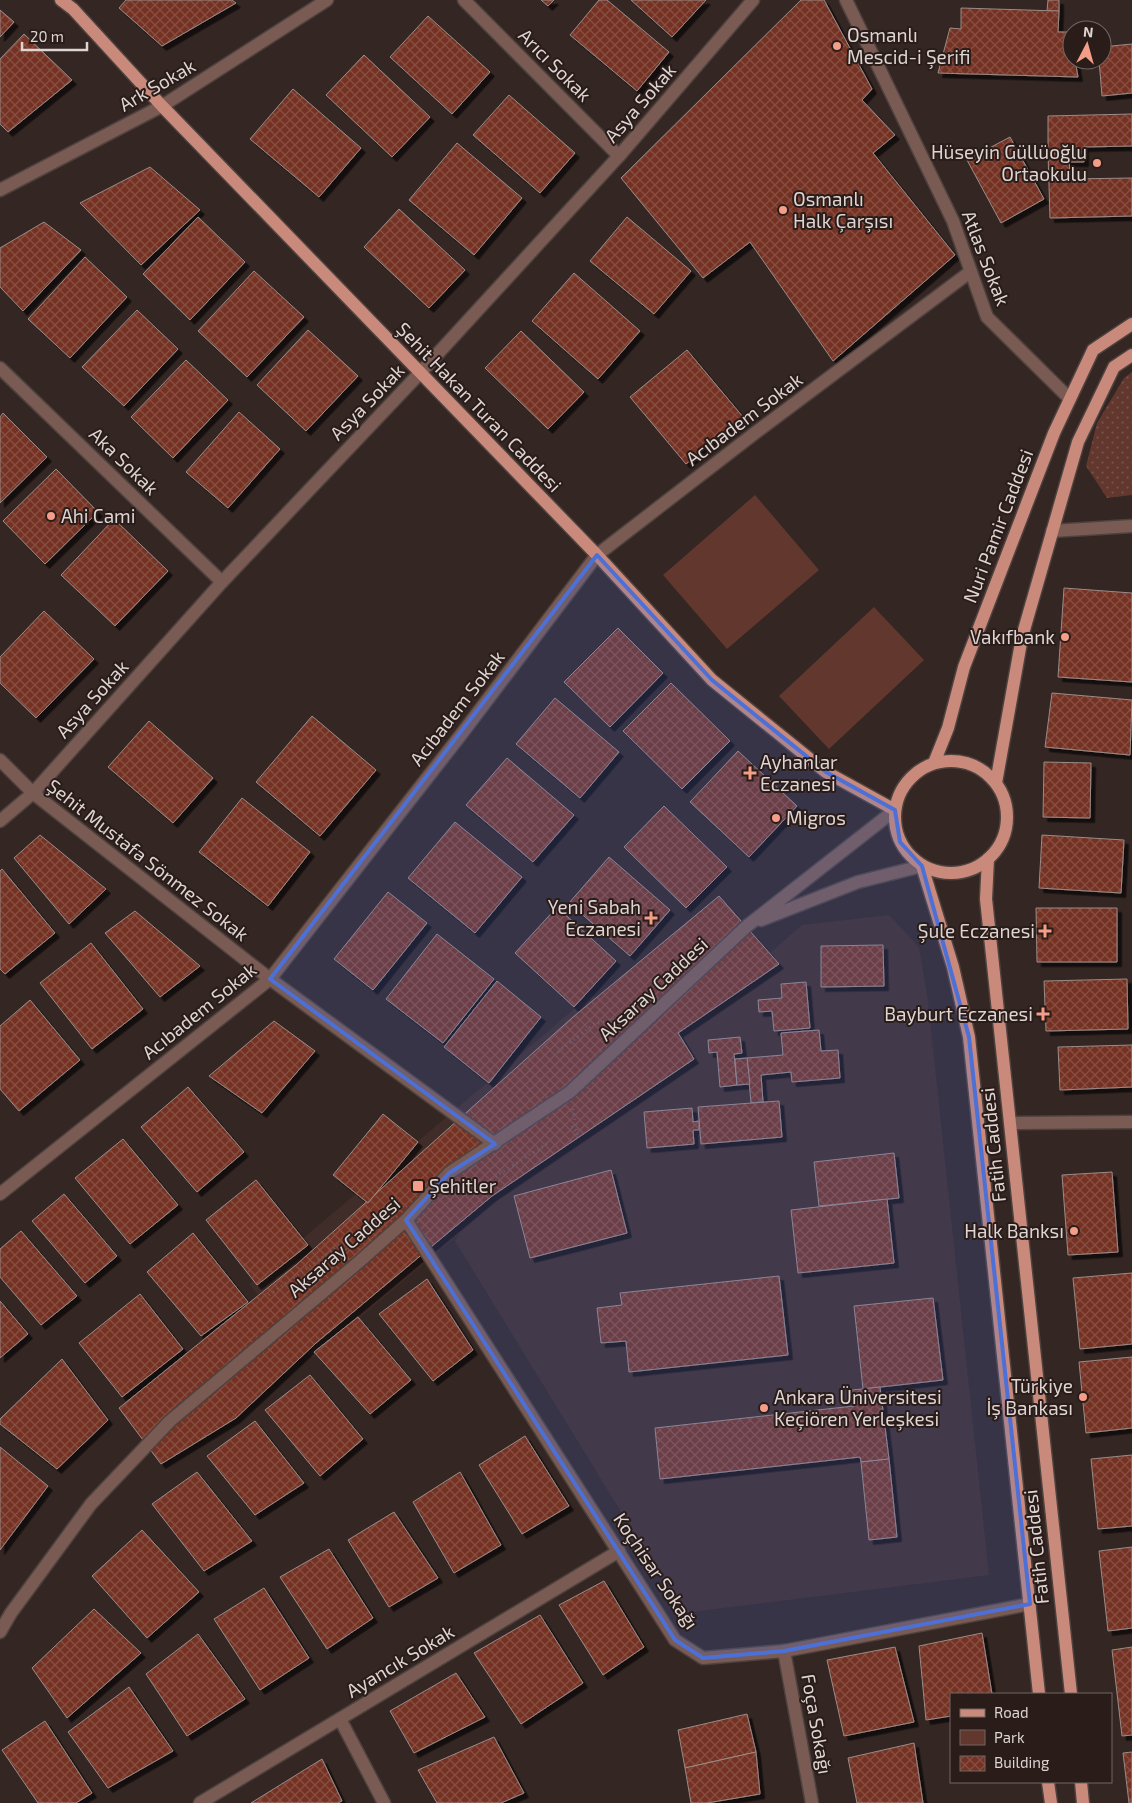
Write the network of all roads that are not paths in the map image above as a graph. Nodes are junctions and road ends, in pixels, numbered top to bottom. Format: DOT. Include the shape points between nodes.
graph roads {
  1 [pos="61,0"];
  2 [pos="326,0"];
  3 [pos="464,0"];
  4 [pos="753,0"];
  5 [pos="846,0"];
  6 [pos="162,106"];
  7 [pos="619,156"];
  8 [pos="0,190"];
  9 [pos="970,272"];
  10 [pos="1132,324"];
  11 [pos="1132,355"];
  12 [pos="0,368"];
  13 [pos="420,373"];
  14 [pos="1070,399"];
  15 [pos="1132,526"];
  16 [pos="1052,531"];
  17 [pos="597,556"];
  18 [pos="222,582"];
  19 [pos="0,760"];
  20 [pos="934,763"];
  21 [pos="996,783"];
  22 [pos="33,794"];
  23 [pos="895,810"];
  24 [pos="0,821"];
  25 [pos="988,859"];
  26 [pos="922,866"];
  27 [pos="747,926"];
  28 [pos="270,979"];
  29 [pos="1132,1122"];
  30 [pos="1010,1123"];
  31 [pos="495,1144"];
  32 [pos="0,1194"];
  33 [pos="406,1220"];
  34 [pos="619,1551"];
  35 [pos="1030,1604"];
  36 [pos="0,1632"];
  37 [pos="784,1651"];
  38 [pos="1039,1693"];
  39 [pos="1071,1693"];
  40 [pos="340,1719"];
  41 [pos="1048,1783"];
  42 [pos="1080,1783"];
  43 [pos="200,1803"];
  44 [pos="384,1803"];
  45 [pos="812,1803"];
  46 [pos="1051,1803"];
  47 [pos="1083,1803"];
  1 -- 6 [label="main road, Şehit Hakan Turan Caddesi"];
  2 -- 6 [label="street, Ark Sokak"];
  3 -- 7 [label="street, Arıcı Sokak"];
  4 -- 7 [label="street, Asya Sokak"];
  5 -- 9 [label="street, Atlas Sokak" via="953,221"];
  6 -- 8 [label="street, Ark Sokak"];
  6 -- 13 [label="main road, Şehit Hakan Turan Caddesi"];
  7 -- 13 [label="street, Asya Sokak"];
  9 -- 14 [label="street, Atlas Sokak" via="987,317"];
  9 -- 17 [label="street, Acıbadem Sokak"];
  10 -- 14 [label="main road, Nuri Pamir Caddesi" via="1094,350"];
  11 -- 16 [label="main road" via="1114,367 1078,442"];
  12 -- 18 [label="street, Aka Sokak"];
  13 -- 17 [label="main road, Şehit Hakan Turan Caddesi"];
  13 -- 18 [label="street, Asya Sokak"];
  14 -- 20 [label="main road, Nuri Pamir Caddesi" via="964,667 948,728"];
  15 -- 16 [label="street"];
  16 -- 21 [label="main road" via="1022,637"];
  17 -- 23 [label="main road, Şehit Hakan Turan Caddesi" via="712,680 826,772"];
  17 -- 28 [label="street, Acıbadem Sokak"];
  18 -- 22 [label="street, Asya Sokak"];
  19 -- 22 [label="street, Şehit Mustafa Sönmez Sokak"];
  20 -- 21 [label="main road" via="968,763 984,771"];
  20 -- 23 [label="main road" via="907,781"];
  21 -- 25 [label="main road" via="1004,798 1006,831"];
  22 -- 24 [label="street, Asya Sokak"];
  22 -- 28 [label="street, Şehit Mustafa Sönmez Sokak"];
  23 -- 26 [label="main road" via="900,842"];
  23 -- 27 [label="street, Aksaray Caddesi"];
  25 -- 26 [label="main road" via="976,869 956,873"];
  25 -- 30 [label="main road, Fatih Caddesi" via="986,899"];
  26 -- 27 [label="street" via="858,882"];
  26 -- 35 [label="main road, Fatih Caddesi" via="953,967 970,1037"];
  27 -- 31 [label="street, Aksaray Caddesi" via="570,1092"];
  28 -- 31 [label="street, Şehit Mustafa Sönmez Sokak"];
  28 -- 32 [label="street, Acıbadem Sokak"];
  29 -- 30 [label="street"];
  30 -- 39 [label="main road, Fatih Caddesi"];
  31 -- 33 [label="street, Aksaray Caddesi" via="449,1173"];
  33 -- 34 [label="street, Koçhisar Sokağı"];
  33 -- 36 [label="street, Aksaray Caddesi" via="170,1421 91,1504"];
  34 -- 37 [label="street, Koçhisar Sokağı" via="675,1640 703,1658"];
  34 -- 40 [label="street, Ayancık Sokak"];
  35 -- 37 [label="street, Koçhisar Sokağı"];
  35 -- 38 [label="main road, Fatih Caddesi"];
  37 -- 45 [label="street, Foça Sokağı"];
  40 -- 43 [label="street, Ayancık Sokak"];
  40 -- 44 [label="street"];
  41 -- 46 [label="main road"];
  42 -- 47 [label="main road"];
}
